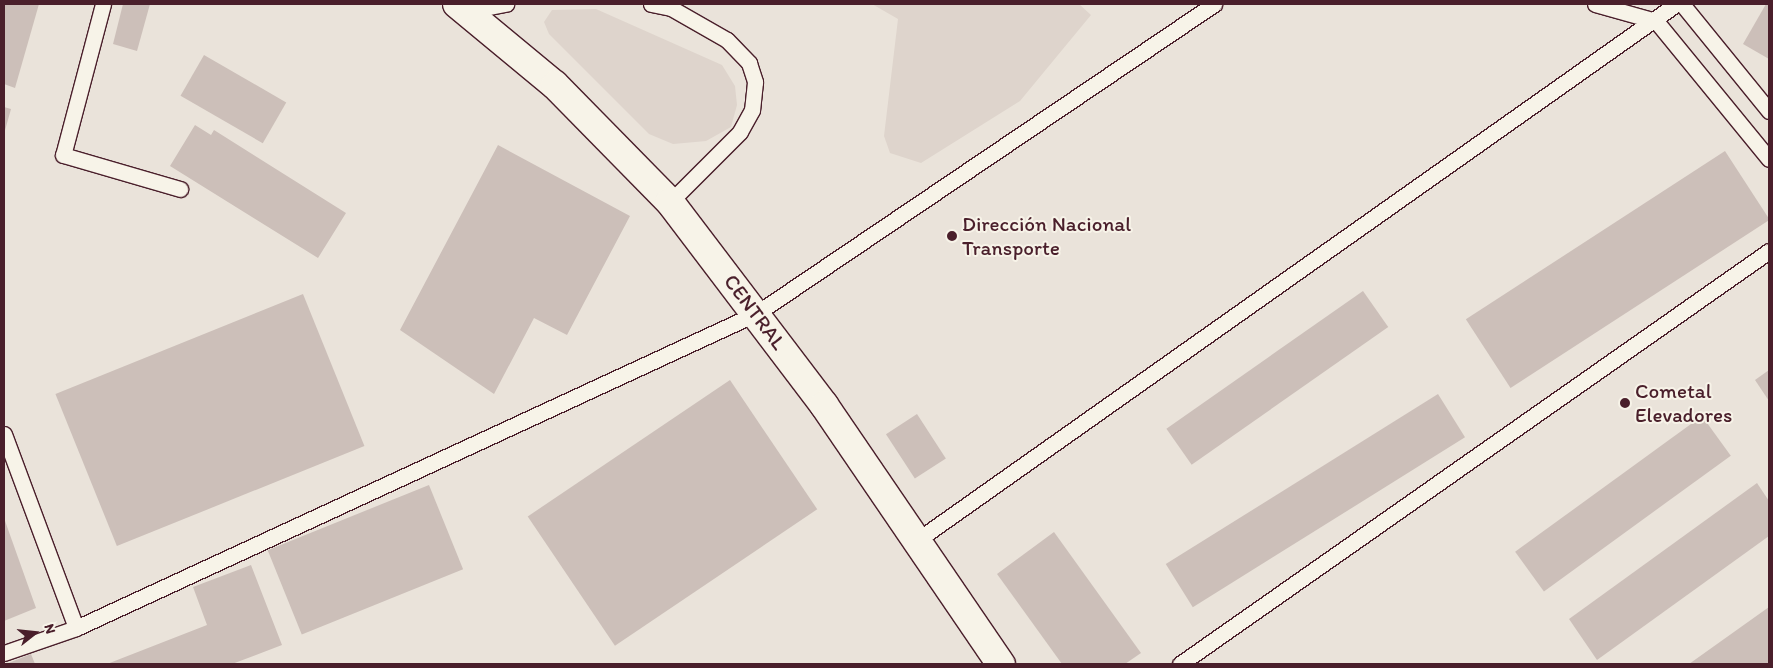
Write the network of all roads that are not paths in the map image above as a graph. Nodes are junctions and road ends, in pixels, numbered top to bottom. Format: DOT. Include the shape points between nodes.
graph roads {
  1 [pos="103,4"];
  2 [pos="506,4"];
  3 [pos="652,4"];
  4 [pos="1214,4"];
  5 [pos="1595,4"];
  6 [pos="1676,4"];
  7 [pos="1682,4"];
  8 [pos="463,7"];
  9 [pos="1656,21"];
  10 [pos="1769,111"];
  11 [pos="1769,159"];
  12 [pos="180,189"];
  13 [pos="670,202"];
  14 [pos="1769,251"];
  15 [pos="757,314"];
  16 [pos="4,434"];
  17 [pos="916,541"];
  18 [pos="76,628"];
  19 [pos="4,653"];
  20 [pos="1001,664"];
  21 [pos="1180,664"];
  1 -- 12 [label="lane" via="63,155"];
  2 -- 8 [label="lane"];
  3 -- 13 [label="lane" via="671,8 727,40 750,63 755,82 752,110 740,132"];
  4 -- 15 [label="lane"];
  5 -- 9 [label="lane"];
  6 -- 9 [label="lane"];
  7 -- 10 [label="lane"];
  8 -- 13 [label="street, CENTRAL" via="555,85"];
  9 -- 11 [label="lane"];
  9 -- 17 [label="lane"];
  13 -- 15 [label="street, CENTRAL"];
  14 -- 21 [label="lane"];
  15 -- 17 [label="street, CENTRAL"];
  15 -- 18 [label="lane"];
  16 -- 18 [label="lane"];
  17 -- 20 [label="street, CENTRAL"];
  18 -- 19 [label="lane"];
}
